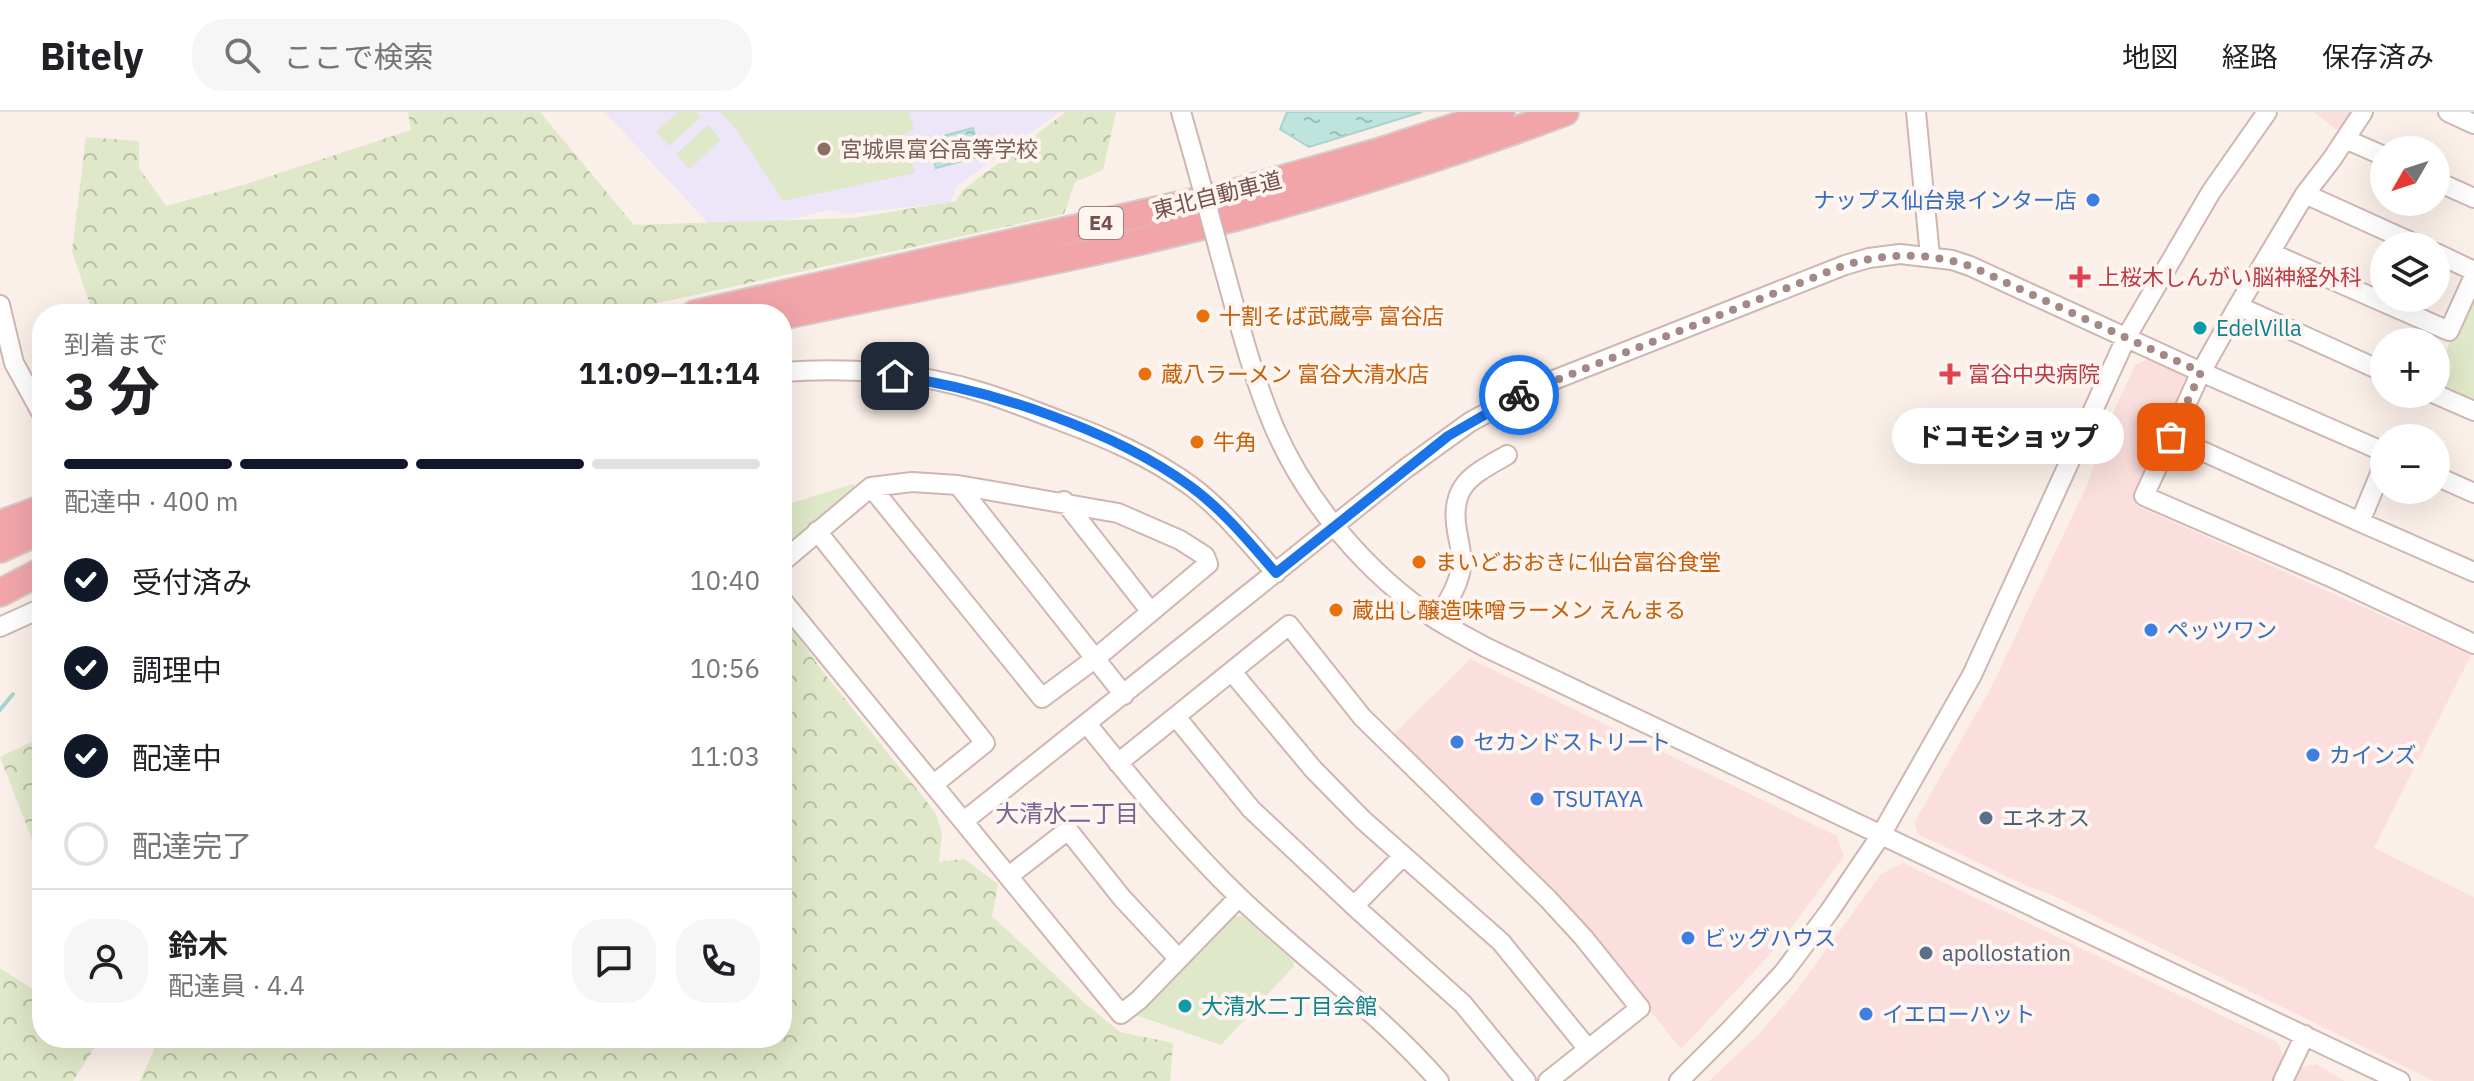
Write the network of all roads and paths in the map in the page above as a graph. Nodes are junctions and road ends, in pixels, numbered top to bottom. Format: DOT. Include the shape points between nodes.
graph roads {
  1 [pos="1181,112"];
  2 [pos="1501,112"];
  3 [pos="1565,112"];
  4 [pos="1916,112"];
  5 [pos="2267,112"];
  6 [pos="2363,112"];
  7 [pos="2448,112"];
  8 [pos="2474,124"];
  9 [pos="2345,139"];
  10 [pos="2370,150"];
  11 [pos="2450,187"];
  12 [pos="2305,194"];
  13 [pos="2474,198"];
  14 [pos="2389,232"];
  15 [pos="2271,253"];
  16 [pos="1930,256"];
  17 [pos="2450,260"];
  18 [pos="2474,273"];
  19 [pos="739,304"];
  20 [pos="0,305"];
  21 [pos="2238,306"];
  22 [pos="792,314"];
  23 [pos="2127,336"];
  24 [pos="2370,366"];
  25 [pos="792,371"];
  26 [pos="2201,372"];
  27 [pos="32,396"];
  28 [pos="2450,401"];
  29 [pos="2474,411"];
  30 [pos="2171,437"];
  31 [pos="2370,446"];
  32 [pos="1507,455"];
  33 [pos="2450,482"];
  34 [pos="958,485"];
  35 [pos="871,487"];
  36 [pos="2474,493"];
  37 [pos="2370,498"];
  38 [pos="1064,501"];
  39 [pos="32,513"];
  40 [pos="2360,522"];
  41 [pos="0,524"];
  42 [pos="1335,525"];
  43 [pos="817,531"];
  44 [pos="32,535"];
  45 [pos="0,549"];
  46 [pos="792,553"];
  47 [pos="32,557"];
  48 [pos="2474,572"];
  49 [pos="0,573"];
  50 [pos="1276,573"];
  51 [pos="32,576"];
  52 [pos="0,593"];
  53 [pos="792,612"];
  54 [pos="1151,612"];
  55 [pos="32,613"];
  56 [pos="1437,620"];
  57 [pos="0,627"];
  58 [pos="2474,644"];
  59 [pos="1096,658"];
  60 [pos="1232,672"];
  61 [pos="1124,695"];
  62 [pos="1176,717"];
  63 [pos="1087,724"];
  64 [pos="1118,763"];
  65 [pos="934,784"];
  66 [pos="964,821"];
  67 [pos="1881,835"];
  68 [pos="1402,857"];
  69 [pos="1010,875"];
  70 [pos="1239,897"];
  71 [pos="1354,906"];
  72 [pos="1178,958"];
  73 [pos="2305,1035"];
  74 [pos="1588,1049"];
  75 [pos="1439,1081"];
  76 [pos="1526,1081"];
  77 [pos="1548,1081"];
  78 [pos="1679,1081"];
  79 [pos="2283,1081"];
  80 [pos="2400,1081"];
  1 -- 42 [label="street, bridge" via="1247,351 1275,429"];
  2 -- 19 [label="highway, 東北自動車道 / E4" via="1233,193"];
  3 -- 22 [label="highway, 東北自動車道 / E4" via="1398,170 1238,217"];
  4 -- 16 [label="street"];
  5 -- 23 [label="street" via="2211,192"];
  6 -- 9 [label="street"];
  7 -- 8 [label="street"];
  9 -- 10 [label="street"];
  9 -- 12 [label="street"];
  11 -- 13 [label="street"];
  12 -- 14 [label="street"];
  12 -- 15 [label="street"];
  15 -- 18 [label="street" via="2449,331"];
  15 -- 21 [label="street"];
  16 -- 23 [label="street" via="1970,266"];
  16 -- 42 [label="street" via="1900,254 1845,265 1531,389 1448,436"];
  17 -- 18 [label="street"];
  20 -- 27 [label="street" via="14,363"];
  21 -- 24 [label="street"];
  21 -- 26 [label="street"];
  23 -- 26 [label="street"];
  23 -- 67 [label="street" via="1972,675"];
  25 -- 50 [label="street" via="873,373 959,386 1091,432 1192,487"];
  26 -- 30 [label="street"];
  26 -- 31 [label="street"];
  28 -- 29 [label="street"];
  30 -- 40 [label="street"];
  30 -- 58 [label="street" via="2144,496"];
  32 -- 56 [label="street" via="1465,482 1457,498 1462,567"];
  33 -- 36 [label="street"];
  34 -- 35 [label="street" via="912,482"];
  34 -- 38 [label="street"];
  34 -- 59 [label="street"];
  35 -- 43 [label="street"];
  35 -- 59 [label="street" via="1042,698"];
  37 -- 40 [label="street"];
  38 -- 54 [label="street"];
  38 -- 54 [label="street" via="1146,523 1205,556 1208,564"];
  39 -- 41 [label="highway"];
  40 -- 48 [label="street"];
  42 -- 50 [label="street"];
  42 -- 56 [label="street" via="1378,572"];
  43 -- 46 [label="street"];
  43 -- 65 [label="street" via="985,743"];
  44 -- 45 [label="highway"];
  47 -- 49 [label="highway"];
  50 -- 61 [label="street"];
  51 -- 52 [label="highway"];
  53 -- 65 [label="street"];
  54 -- 59 [label="street"];
  55 -- 57 [label="street"];
  56 -- 67 [label="street"];
  59 -- 61 [label="street"];
  60 -- 62 [label="street"];
  60 -- 68 [label="street" via="1313,769"];
  60 -- 74 [label="street" via="1289,625 1362,717 1548,899 1640,1008"];
  61 -- 63 [label="street"];
  62 -- 64 [label="street"];
  62 -- 71 [label="street" via="1251,809"];
  63 -- 64 [label="street"];
  63 -- 66 [label="street"];
  64 -- 70 [label="street"];
  65 -- 66 [label="street"];
  66 -- 69 [label="street"];
  67 -- 73 [label="street"];
  67 -- 78 [label="street" via="1783,973"];
  68 -- 71 [label="street"];
  68 -- 74 [label="street" via="1501,942"];
  69 -- 72 [label="street" via="1068,830"];
  69 -- 72 [label="street" via="1121,1014"];
  70 -- 72 [label="street"];
  70 -- 75 [label="street" via="1409,1047"];
  71 -- 76 [label="street" via="1463,1004"];
  73 -- 79 [label="street"];
  73 -- 80 [label="street"];
  74 -- 77 [label="street"];
}
